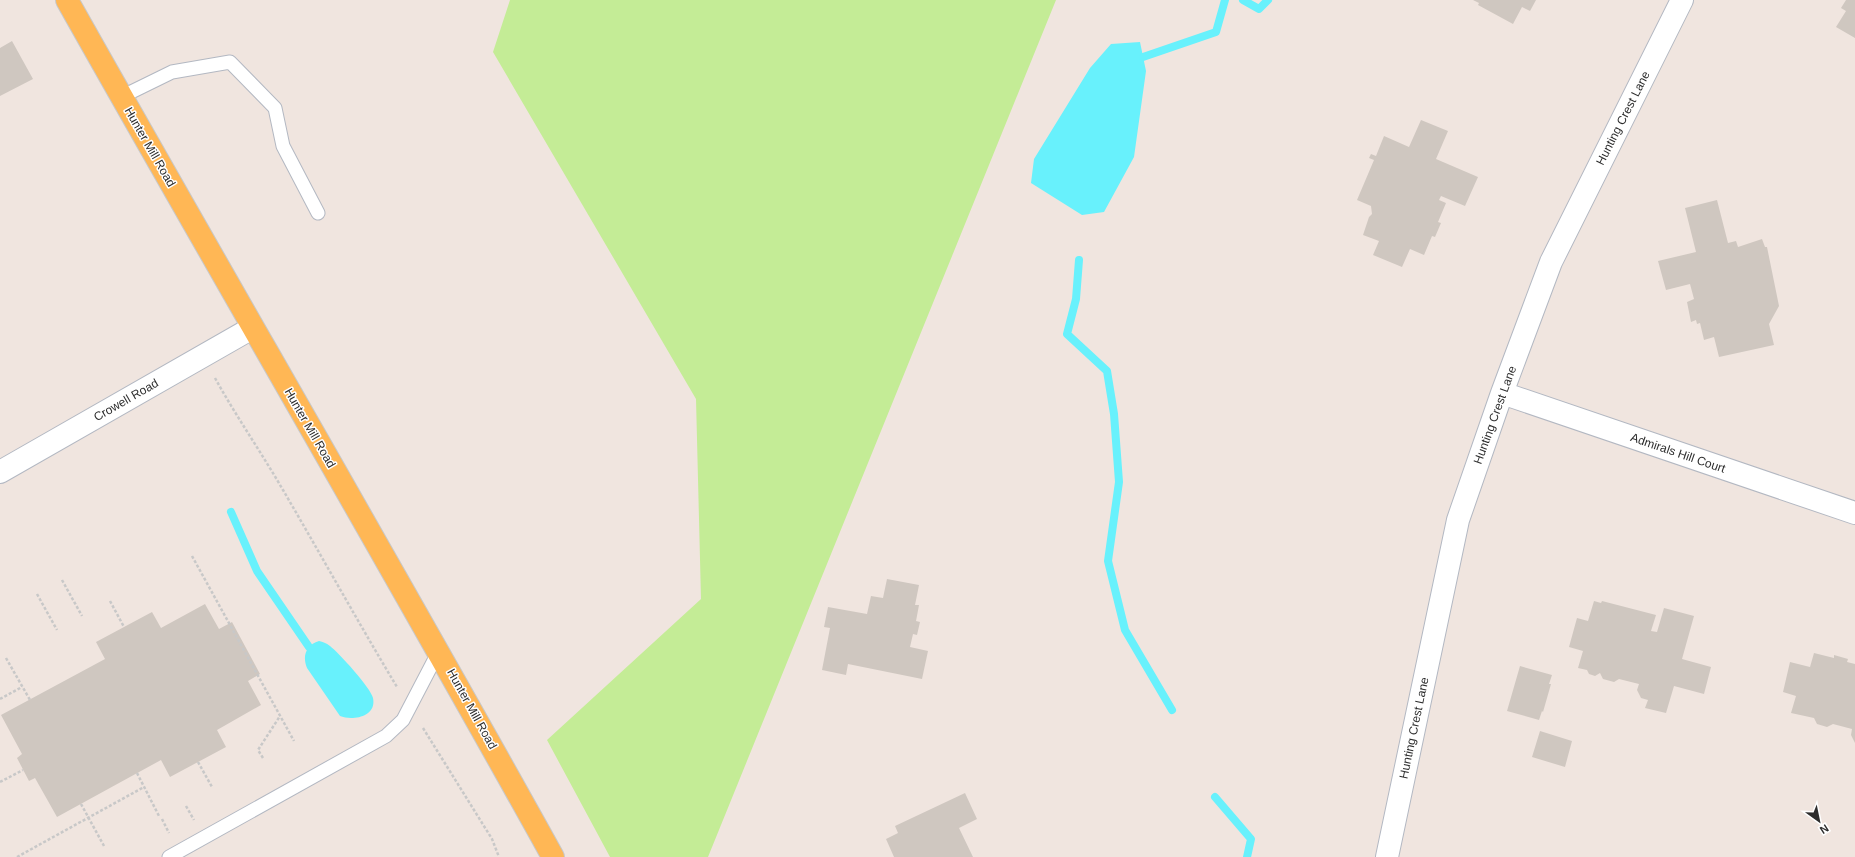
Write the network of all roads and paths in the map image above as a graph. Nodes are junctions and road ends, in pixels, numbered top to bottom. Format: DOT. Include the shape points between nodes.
graph roads {
  1 [pos="66,0"];
  2 [pos="1682,0"];
  3 [pos="121,97"];
  4 [pos="318,213"];
  5 [pos="252,328"];
  6 [pos="218,383"];
  7 [pos="1502,393"];
  8 [pos="0,472"];
  9 [pos="1855,513"];
  10 [pos="192,556"];
  11 [pos="62,580"];
  12 [pos="37,594"];
  13 [pos="110,601"];
  14 [pos="82,616"];
  15 [pos="124,626"];
  16 [pos="57,630"];
  17 [pos="439,651"];
  18 [pos="6,658"];
  19 [pos="22,687"];
  20 [pos="399,689"];
  21 [pos="0,699"];
  22 [pos="30,700"];
  23 [pos="280,715"];
  24 [pos="422,727"];
  25 [pos="294,741"];
  26 [pos="263,758"];
  27 [pos="198,762"];
  28 [pos="23,770"];
  29 [pos="137,773"];
  30 [pos="0,782"];
  31 [pos="144,787"];
  32 [pos="212,787"];
  33 [pos="81,804"];
  34 [pos="159,816"];
  35 [pos="89,817"];
  36 [pos="104,846"];
  37 [pos="17,857"];
  38 [pos="169,857"];
  39 [pos="499,857"];
  40 [pos="553,857"];
  41 [pos="1387,857"];
  1 -- 3 [label="main road, Hunter Mill Road"];
  2 -- 7 [label="street, Hunting Crest Lane" via="1551,262"];
  3 -- 4 [label="lane" via="172,72 230,62 276,108 283,146"];
  3 -- 5 [label="main road, Hunter Mill Road"];
  5 -- 8 [label="street, Crowell Road"];
  5 -- 17 [label="main road, Hunter Mill Road"];
  6 -- 20 [label="path"];
  7 -- 9 [label="street, Admirals Hill Court"];
  7 -- 41 [label="street, Hunting Crest Lane" via="1458,520"];
  10 -- 23 [label="path"];
  11 -- 14 [label="path"];
  12 -- 16 [label="path"];
  13 -- 15 [label="path"];
  17 -- 38 [label="lane" via="407,714 394,729 313,778"];
  17 -- 40 [label="main road, Hunter Mill Road"];
  18 -- 19 [label="path"];
  19 -- 21 [label="path"];
  19 -- 22 [label="path"];
  23 -- 25 [label="path"];
  23 -- 26 [label="path" via="258,750"];
  24 -- 39 [label="path" via="492,839"];
  27 -- 32 [label="path"];
  28 -- 30 [label="path"];
  29 -- 31 [label="path"];
  31 -- 34 [label="path"];
  31 -- 35 [label="path"];
  33 -- 35 [label="path"];
  35 -- 36 [label="path"];
  35 -- 37 [label="path"];
}
